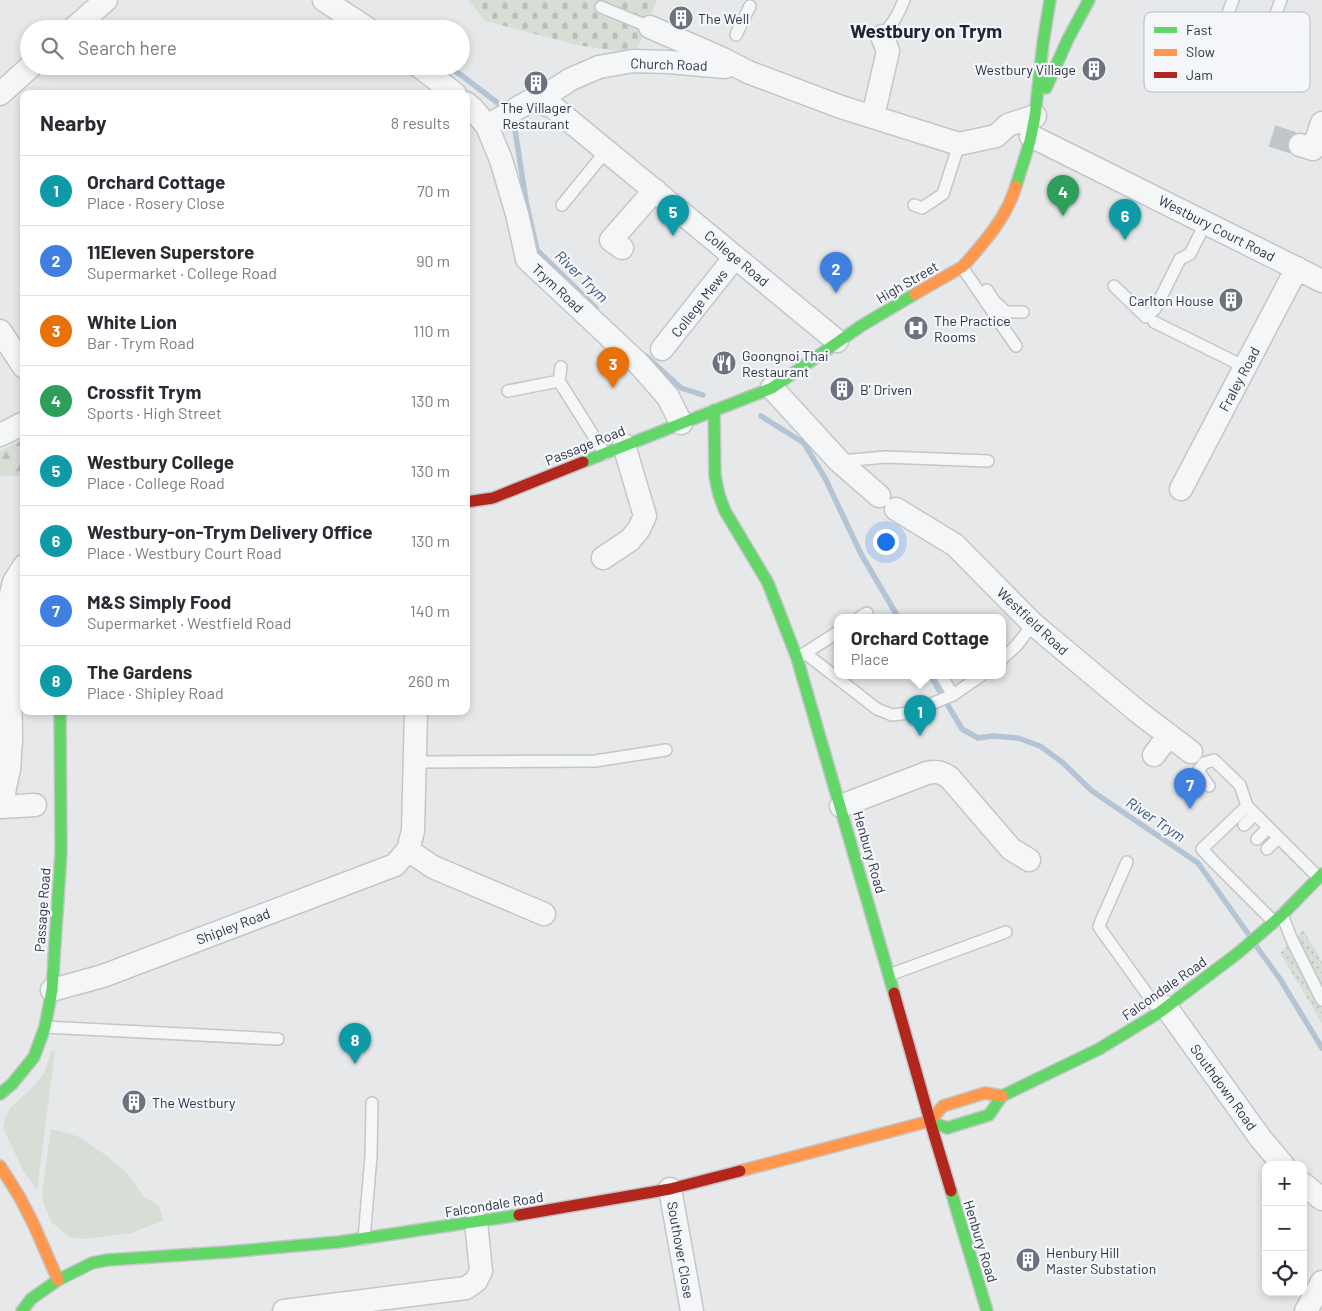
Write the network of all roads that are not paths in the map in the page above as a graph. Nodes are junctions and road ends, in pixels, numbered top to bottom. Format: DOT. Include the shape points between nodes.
graph roads {
  1 [pos="106,0"];
  2 [pos="904,0"];
  3 [pos="1050,0"];
  4 [pos="1089,0"];
  5 [pos="1233,0"];
  6 [pos="1281,0"];
  7 [pos="329,1"];
  8 [pos="750,6"];
  9 [pos="601,8"];
  10 [pos="1228,12"];
  11 [pos="1276,12"];
  12 [pos="83,20"];
  13 [pos="355,20"];
  14 [pos="650,27"];
  15 [pos="736,35"];
  16 [pos="882,36"];
  17 [pos="748,72"];
  18 [pos="21,75"];
  19 [pos="430,75"];
  20 [pos="449,90"];
  21 [pos="0,94"];
  22 [pos="542,103"];
  23 [pos="470,107"];
  24 [pos="872,116"];
  25 [pos="488,126"];
  26 [pos="1033,126"];
  27 [pos="960,144"];
  28 [pos="606,150"];
  29 [pos="655,190"];
  30 [pos="562,205"];
  31 [pos="914,205"];
  32 [pos="1206,222"];
  33 [pos="622,248"];
  34 [pos="735,257"];
  35 [pos="964,265"];
  36 [pos="1297,268"];
  37 [pos="1322,281"];
  38 [pos="1114,286"];
  39 [pos="1023,312"];
  40 [pos="1154,322"];
  41 [pos="0,331"];
  42 [pos="837,341"];
  43 [pos="1016,346"];
  44 [pos="662,349"];
  45 [pos="20,361"];
  46 [pos="561,367"];
  47 [pos="1245,367"];
  48 [pos="559,381"];
  49 [pos="772,388"];
  50 [pos="508,391"];
  51 [pos="714,410"];
  52 [pos="681,423"];
  53 [pos="20,425"];
  54 [pos="0,436"];
  55 [pos="614,450"];
  56 [pos="839,461"];
  57 [pos="988,461"];
  58 [pos="1181,489"];
  59 [pos="470,501"];
  60 [pos="603,558"];
  61 [pos="20,572"];
  62 [pos="1032,624"];
  63 [pos="16,627"];
  64 [pos="834,634"];
  65 [pos="801,655"];
  66 [pos="1006,655"];
  67 [pos="834,679"];
  68 [pos="834,679"];
  69 [pos="943,679"];
  70 [pos="976,679"];
  71 [pos="953,695"];
  72 [pos="60,715"];
  73 [pos="416,715"];
  74 [pos="1169,735"];
  75 [pos="666,750"];
  76 [pos="1191,752"];
  77 [pos="1154,755"];
  78 [pos="414,762"];
  79 [pos="1209,786"];
  80 [pos="35,804"];
  81 [pos="841,806"];
  82 [pos="0,807"];
  83 [pos="1251,810"];
  84 [pos="1244,826"];
  85 [pos="1268,828"];
  86 [pos="1278,838"];
  87 [pos="1257,839"];
  88 [pos="1267,849"];
  89 [pos="408,850"];
  90 [pos="1014,856"];
  91 [pos="1126,862"];
  92 [pos="1320,876"];
  93 [pos="544,914"];
  94 [pos="1278,919"];
  95 [pos="1006,932"];
  96 [pos="889,975"];
  97 [pos="52,990"];
  98 [pos="1322,1000"];
  99 [pos="1163,1009"];
  100 [pos="45,1027"];
  101 [pos="278,1039"];
  102 [pos="0,1094"];
  103 [pos="1002,1096"];
  104 [pos="372,1102"];
  105 [pos="930,1121"];
  106 [pos="1280,1161"];
  107 [pos="0,1166"];
  108 [pos="1307,1187"];
  109 [pos="670,1189"];
  110 [pos="1322,1199"];
  111 [pos="476,1222"];
  112 [pos="364,1239"];
  113 [pos="58,1280"];
  114 [pos="1322,1282"];
  115 [pos="22,1311"];
  116 [pos="284,1311"];
  117 [pos="692,1311"];
  118 [pos="987,1311"];
  119 [pos="1306,1311"];
  1 -- 12 [label="street"];
  2 -- 16 [label="lane" via="892,25"];
  3 -- 26 [label="main road, High Street"];
  4 -- 26 [label="main road, High Street" via="1068,39"];
  5 -- 10 [label="lane"];
  6 -- 11 [label="lane"];
  7 -- 13 [label="street"];
  8 -- 15 [label="lane"];
  9 -- 14 [label="lane"];
  14 -- 17 [label="street, Church Road" via="727,53"];
  16 -- 24 [label="street" via="888,51"];
  17 -- 22 [label="street, Church Road" via="715,65 633,61 600,67 572,79 551,92"];
  17 -- 24 [label="street, Church Road"];
  18 -- 21 [label="street"];
  19 -- 20 [label="street, Trym Road"];
  22 -- 25 [label="street" via="530,101"];
  22 -- 28 [label="street, College Road" via="553,107"];
  23 -- 25 [label="street, Trym Road"];
  24 -- 27 [label="street, Church Road"];
  25 -- 52 [label="street, Trym Road" via="517,214 527,259 640,364 668,397"];
  26 -- 27 [label="street" via="1008,125 996,136"];
  26 -- 32 [label="street, Westbury Court Road"];
  26 -- 35 [label="main road, High Street" via="1014,194 999,224"];
  27 -- 31 [label="lane" via="943,194 922,208"];
  28 -- 29 [label="street, College Road"];
  28 -- 30 [label="lane"];
  29 -- 33 [label="street" via="611,240"];
  29 -- 34 [label="street, College Road"];
  32 -- 36 [label="street, Westbury Court Road"];
  32 -- 38 [label="lane" via="1190,254 1180,260 1155,309 1146,318"];
  34 -- 42 [label="street, College Road"];
  34 -- 44 [label="street, College Mews"];
  35 -- 39 [label="lane" via="1006,312"];
  35 -- 42 [label="main road, High Street"];
  35 -- 43 [label="lane"];
  36 -- 37 [label="street, Westbury Court Road"];
  36 -- 47 [label="street, Fraley Road"];
  40 -- 47 [label="lane"];
  41 -- 45 [label="street"];
  42 -- 49 [label="main road, High Street"];
  46 -- 48 [label="lane"];
  47 -- 58 [label="street, Fraley Road"];
  48 -- 50 [label="lane"];
  48 -- 55 [label="lane"];
  49 -- 51 [label="main road, High Street"];
  49 -- 56 [label="street, Westfield Road"];
  51 -- 52 [label="main road, Passage Road"];
  51 -- 65 [label="main road, Henbury Road" via="715,476 725,512 768,583"];
  52 -- 55 [label="main road, Passage Road"];
  53 -- 54 [label="street"];
  55 -- 59 [label="main road, Passage Road" via="493,498"];
  55 -- 60 [label="street" via="645,516 630,540"];
  56 -- 57 [label="lane" via="886,457"];
  56 -- 62 [label="street, Westfield Road" via="888,503 955,545"];
  61 -- 63 [label="street" via="9,603"];
  62 -- 66 [label="lane"];
  62 -- 74 [label="street, Westfield Road"];
  63 -- 82 [label="street" via="9,769"];
  64 -- 65 [label="lane"];
  65 -- 68 [label="lane"];
  65 -- 81 [label="main road, Henbury Road"];
  67 -- 71 [label="lane" via="876,709 892,715 909,714"];
  69 -- 71 [label="lane"];
  70 -- 71 [label="lane"];
  72 -- 97 [label="main road, Passage Road" via="61,852"];
  73 -- 78 [label="street"];
  74 -- 76 [label="street, Westfield Road"];
  74 -- 77 [label="street"];
  75 -- 78 [label="lane" via="595,760"];
  78 -- 89 [label="street" via="412,831"];
  79 -- 83 [label="lane" via="1198,771 1204,763 1214,760 1240,785"];
  80 -- 82 [label="street"];
  81 -- 90 [label="street" via="927,773 943,773"];
  81 -- 96 [label="main road, Henbury Road"];
  83 -- 84 [label="lane"];
  83 -- 85 [label="lane"];
  83 -- 94 [label="lane" via="1236,811 1202,849"];
  85 -- 86 [label="lane"];
  85 -- 87 [label="lane"];
  86 -- 88 [label="lane"];
  86 -- 92 [label="lane"];
  89 -- 93 [label="street" via="433,867"];
  89 -- 97 [label="street, Shipley Road" via="395,865 103,976"];
  91 -- 99 [label="lane" via="1100,927"];
  92 -- 94 [label="main road, Falcondale Road"];
  94 -- 98 [label="lane"];
  94 -- 99 [label="main road, Falcondale Road"];
  95 -- 96 [label="lane"];
  96 -- 105 [label="main road, Henbury Road"];
  97 -- 100 [label="main road, Passage Road"];
  99 -- 103 [label="main road, Falcondale Road" via="1099,1049"];
  99 -- 106 [label="street, Southdown Road"];
  100 -- 101 [label="lane"];
  100 -- 102 [label="main road, Passage Road" via="34,1057"];
  103 -- 105 [label="main road, Falcondale Road" via="985,1093 943,1106"];
  103 -- 105 [label="main road, Falcondale Road" via="989,1114 981,1117 947,1128"];
  104 -- 112 [label="lane"];
  105 -- 109 [label="main road, Falcondale Road"];
  105 -- 118 [label="main road, Henbury Road"];
  107 -- 113 [label="main road" via="23,1203"];
  108 -- 110 [label="street"];
  109 -- 111 [label="main road, Falcondale Road"];
  109 -- 117 [label="street, Southover Close"];
  111 -- 112 [label="main road, Falcondale Road"];
  111 -- 116 [label="street" via="481,1271 476,1281 466,1288"];
  112 -- 113 [label="main road, Falcondale Road" via="107,1260 92,1263"];
  113 -- 115 [label="main road" via="31,1299"];
  114 -- 119 [label="street"];
}
